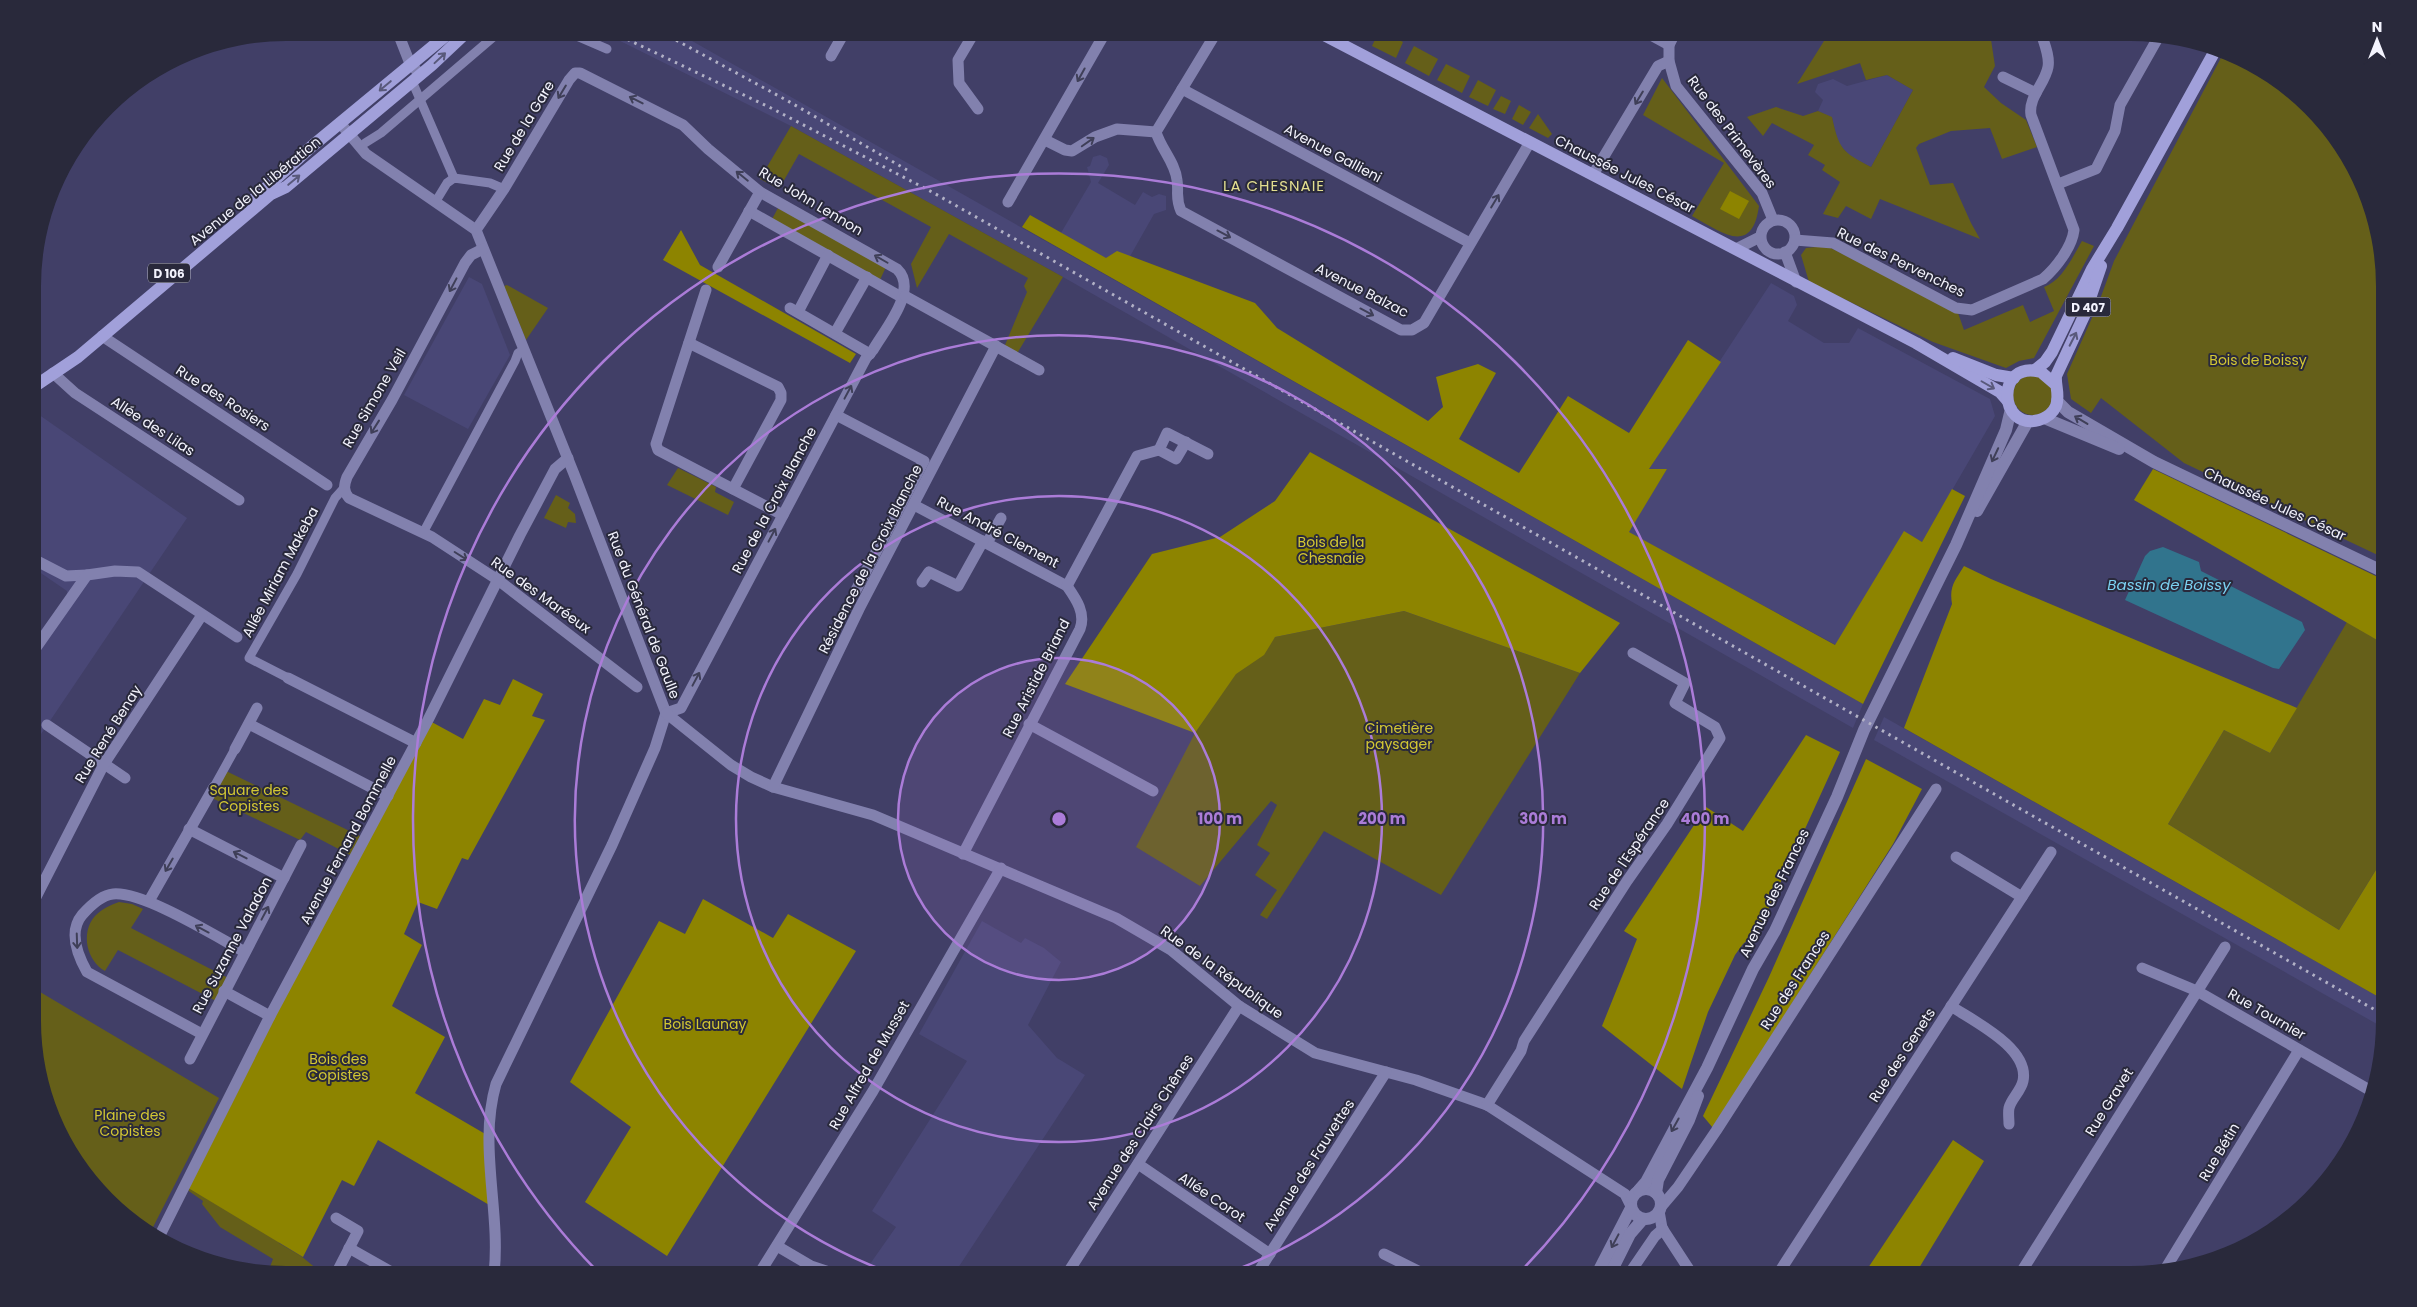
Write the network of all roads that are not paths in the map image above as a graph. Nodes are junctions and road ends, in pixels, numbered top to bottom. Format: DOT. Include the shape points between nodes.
graph roads {
  1 [pos="402,41"];
  2 [pos="439,41"];
  3 [pos="456,41"];
  4 [pos="488,41"];
  5 [pos="589,41"];
  6 [pos="839,41"];
  7 [pos="969,41"];
  8 [pos="1100,41"];
  9 [pos="1211,41"];
  10 [pos="1337,41"];
  11 [pos="1662,41"];
  12 [pos="1671,41"];
  13 [pos="2043,41"];
  14 [pos="2156,43"];
  15 [pos="1669,45"];
  16 [pos="606,49"];
  17 [pos="2213,55"];
  18 [pos="830,56"];
  19 [pos="1669,61"];
  20 [pos="412,64"];
  21 [pos="2003,76"];
  22 [pos="416,78"];
  23 [pos="614,88"];
  24 [pos="1182,89"];
  25 [pos="2036,92"];
  26 [pos="421,98"];
  27 [pos="978,109"];
  28 [pos="340,123"];
  29 [pos="1156,132"];
  30 [pos="349,134"];
  31 [pos="1045,140"];
  32 [pos="1530,142"];
  33 [pos="365,143"];
  34 [pos="1594,173"];
  35 [pos="454,178"];
  36 [pos="2058,184"];
  37 [pos="504,189"];
  38 [pos="760,192"];
  39 [pos="436,201"];
  40 [pos="1008,202"];
  41 [pos="749,211"];
  42 [pos="1773,220"];
  43 [pos="2117,228"];
  44 [pos="476,230"];
  45 [pos="1760,237"];
  46 [pos="1795,240"];
  47 [pos="1470,243"];
  48 [pos="483,249"];
  49 [pos="1736,249"];
  50 [pos="1786,252"];
  51 [pos="828,256"];
  52 [pos="718,267"];
  53 [pos="867,277"];
  54 [pos="1796,282"];
  55 [pos="706,290"];
  56 [pos="904,297"];
  57 [pos="835,333"];
  58 [pos="102,336"];
  59 [pos="689,343"];
  60 [pos="1916,343"];
  61 [pos="996,346"];
  62 [pos="523,350"];
  63 [pos="870,354"];
  64 [pos="1039,370"];
  65 [pos="2035,370"];
  66 [pos="53,373"];
  67 [pos="41,374"];
  68 [pos="2014,378"];
  69 [pos="41,382"];
  70 [pos="2055,384"];
  71 [pos="2057,400"];
  72 [pos="2009,405"];
  73 [pos="836,415"];
  74 [pos="2044,418"];
  75 [pos="2028,421"];
  76 [pos="1186,442"];
  77 [pos="1159,450"];
  78 [pos="1208,454"];
  79 [pos="568,458"];
  80 [pos="2154,462"];
  81 [pos="327,485"];
  82 [pos="344,488"];
  83 [pos="734,489"];
  84 [pos="239,500"];
  85 [pos="914,505"];
  86 [pos="783,515"];
  87 [pos="1001,518"];
  88 [pos="423,533"];
  89 [pos="985,542"];
  90 [pos="1956,545"];
  91 [pos="41,563"];
  92 [pos="2376,568"];
  93 [pos="87,575"];
  94 [pos="498,580"];
  95 [pos="922,582"];
  96 [pos="1067,586"];
  97 [pos="855,592"];
  98 [pos="202,615"];
  99 [pos="237,637"];
  100 [pos="41,640"];
  101 [pos="1633,653"];
  102 [pos="288,678"];
  103 [pos="638,687"];
  104 [pos="257,708"];
  105 [pos="666,713"];
  106 [pos="249,724"];
  107 [pos="1029,724"];
  108 [pos="47,725"];
  109 [pos="416,743"];
  110 [pos="235,749"];
  111 [pos="104,764"];
  112 [pos="125,778"];
  113 [pos="214,787"];
  114 [pos="773,787"];
  115 [pos="1936,789"];
  116 [pos="1153,790"];
  117 [pos="388,796"];
  118 [pos="190,829"];
  119 [pos="301,845"];
  120 [pos="2051,852"];
  121 [pos="963,854"];
  122 [pos="1956,858"];
  123 [pos="1001,868"];
  124 [pos="284,878"];
  125 [pos="41,887"];
  126 [pos="2022,897"];
  127 [pos="148,901"];
  128 [pos="2225,947"];
  129 [pos="245,952"];
  130 [pos="2142,968"];
  131 [pos="224,991"];
  132 [pos="2197,991"];
  133 [pos="1239,1006"];
  134 [pos="1951,1006"];
  135 [pos="270,1016"];
  136 [pos="202,1034"];
  137 [pos="2299,1050"];
  138 [pos="190,1059"];
  139 [pos="1707,1068"];
  140 [pos="1386,1072"];
  141 [pos="2366,1088"];
  142 [pos="1487,1106"];
  143 [pos="2009,1124"];
  144 [pos="1138,1164"];
  145 [pos="1678,1187"];
  146 [pos="1657,1193"];
  147 [pos="1632,1198"];
  148 [pos="1660,1209"];
  149 [pos="336,1218"];
  150 [pos="1645,1219"];
  151 [pos="1662,1229"];
  152 [pos="162,1232"];
  153 [pos="777,1246"];
  154 [pos="349,1248"];
  155 [pos="1270,1254"];
  156 [pos="1384,1254"];
  157 [pos="2169,1263"];
  158 [pos="340,1266"];
  159 [pos="381,1266"];
  160 [pos="495,1266"];
  161 [pos="764,1266"];
  162 [pos="811,1266"];
  163 [pos="1072,1266"];
  164 [pos="1262,1266"];
  165 [pos="1408,1266"];
  166 [pos="1601,1266"];
  167 [pos="1614,1266"];
  168 [pos="1634,1266"];
  169 [pos="1687,1266"];
  170 [pos="1783,1266"];
  171 [pos="2025,1266"];
  1 -- 20 [label="street"];
  2 -- 20 [label="main road, Avenue de la Libération / D 106"];
  22 -- 3 [label="main road, Avenue de la Libération / D 106, one-way"];
  4 -- 26 [label="street"];
  5 -- 16 [label="street"];
  6 -- 18 [label="street"];
  7 -- 27 [label="street" via="958,60 959,83"];
  8 -- 31 [label="street, one-way"];
  9 -- 24 [label="street"];
  10 -- 32 [label="main road, Chaussée Jules César"];
  11 -- 15 [label="street"];
  12 -- 15 [label="street"];
  13 -- 25 [label="street" via="2048,69"];
  14 -- 36 [label="street" via="2120,105 2116,131 2096,169"];
  15 -- 19 [label="street, Rue des Primevères"];
  17 -- 43 [label="main road, D 407"];
  19 -- 34 [label="street, one-way" via="1658,66"];
  19 -- 42 [label="street, Rue des Primevères" via="1676,86 1762,193"];
  20 -- 22 [label="street"];
  20 -- 28 [label="main road, Avenue de la Libération / D 106, one-way"];
  21 -- 25 [label="street"];
  22 -- 26 [label="street"];
  22 -- 30 [label="main road, Avenue de la Libération / D 106"];
  23 -- 37 [label="street, Rue de la Gare, one-way" via="575,73"];
  38 -- 23 [label="street, Rue John Lennon, one-way" via="683,125"];
  24 -- 29 [label="street"];
  24 -- 47 [label="street, Avenue Gallieni"];
  25 -- 36 [label="street" via="2031,103 2031,115"];
  26 -- 33 [label="street"];
  26 -- 35 [label="street"];
  28 -- 30 [label="street"];
  28 -- 67 [label="main road, Avenue de la Libération / D 106" via="272,180 244,210 82,345"];
  31 -- 29 [label="street, one-way" via="1072,151 1117,129"];
  29 -- 47 [label="street, Avenue Balzac, one-way" via="1177,180 1176,199 1181,211 1400,330 1412,330 1424,323"];
  30 -- 39 [label="street" via="366,154"];
  58 -- 30 [label="main road, Avenue de la Libération / D 106, one-way" via="271,194 286,187"];
  31 -- 40 [label="street"];
  32 -- 34 [label="main road, Chaussée Jules César"];
  47 -- 32 [label="street, Avenue Balzac, one-way"];
  34 -- 49 [label="main road, Chaussée Jules César"];
  35 -- 37 [label="street" via="490,183"];
  35 -- 39 [label="street"];
  36 -- 46 [label="street, Rue des Pervenches" via="2074,224 2071,240 2052,270 2043,279 1972,310 1956,308 1833,243"];
  37 -- 44 [label="street, Rue de la Gare"];
  38 -- 41 [label="street"];
  56 -- 38 [label="street, Rue John Lennon, one-way" via="906,282 897,269"];
  39 -- 44 [label="street"];
  41 -- 51 [label="street"];
  41 -- 52 [label="street"];
  42 -- 45 [label="street" via="1765,224"];
  42 -- 46 [label="street" via="1783,220 1791,226"];
  43 -- 65 [label="main road, D 407" via="2048,358"];
  70 -- 43 [label="main road, D 407, one-way"];
  44 -- 48 [label="street, Rue du Général de Gaulle"];
  45 -- 49 [label="street"];
  45 -- 50 [label="street" via="1769,252"];
  46 -- 50 [label="street"];
  48 -- 62 [label="street, Rue du Général de Gaulle"];
  48 -- 82 [label="street, Rue Simone Veil, one-way" via="471,255 465,263 347,477"];
  49 -- 54 [label="main road, Chaussée Jules César"];
  50 -- 54 [label="street"];
  51 -- 53 [label="street"];
  51 -- 57 [label="street" via="794,310"];
  53 -- 56 [label="street"];
  53 -- 57 [label="street"];
  54 -- 60 [label="main road, Chaussée Jules César"];
  55 -- 59 [label="street"];
  56 -- 61 [label="street"];
  56 -- 63 [label="street, Rue de la Croix Blanche"];
  57 -- 63 [label="street"];
  58 -- 66 [label="main road, Avenue de la Libération / D 106"];
  58 -- 81 [label="street, Rue des Rosiers"];
  59 -- 83 [label="street" via="656,444 658,450"];
  59 -- 83 [label="street" via="778,387 781,393 781,400"];
  60 -- 68 [label="main road, Chaussée Jules César" via="1996,375"];
  60 -- 72 [label="main road, Chaussée Jules César, one-way" via="2000,392"];
  61 -- 64 [label="street"];
  61 -- 85 [label="street, Résidence de la Croix Blanche"];
  62 -- 79 [label="street, Rue du Général de Gaulle"];
  62 -- 88 [label="street" via="518,353"];
  73 -- 63 [label="street, Rue de la Croix Blanche, one-way"];
  65 -- 68 [label="main road" via="2024,371"];
  65 -- 70 [label="main road" via="2047,375"];
  66 -- 69 [label="main road, Avenue de la Libération / D 106"];
  66 -- 84 [label="street, Allée des Lilas" via="75,393"];
  68 -- 72 [label="main road" via="2008,389"];
  70 -- 71 [label="main road"];
  71 -- 74 [label="main road" via="2053,410"];
  80 -- 71 [label="main road, Chaussée Jules César, one-way" via="2068,412"];
  72 -- 75 [label="main road" via="2018,417"];
  72 -- 90 [label="main road, one-way" via="2006,430"];
  73 -- 86 [label="street, Rue de la Croix Blanche"];
  73 -- 97 [label="street" via="924,461"];
  74 -- 75 [label="main road"];
  74 -- 80 [label="main road, Chaussée Jules César"];
  75 -- 90 [label="main road"];
  76 -- 77 [label="street" via="1176,459"];
  76 -- 77 [label="street" via="1167,433"];
  76 -- 78 [label="street"];
  77 -- 96 [label="street" via="1137,456"];
  79 -- 94 [label="street, Avenue Fernand Bommelle" via="555,469"];
  79 -- 105 [label="street, Rue du Général de Gaulle"];
  80 -- 92 [label="main road, Chaussée Jules César"];
  82 -- 88 [label="street" via="349,498"];
  82 -- 102 [label="street, Allée Miriam Makeba" via="335,498 297,574 249,658"];
  83 -- 86 [label="street"];
  85 -- 89 [label="street, Rue André Clement"];
  85 -- 114 [label="street, Résidence de la Croix Blanche" via="859,608"];
  105 -- 86 [label="street, Rue de la Croix Blanche, one-way" via="681,708"];
  87 -- 89 [label="street"];
  88 -- 94 [label="street, Rue des Maréeux, one-way"];
  89 -- 95 [label="street" via="958,586 929,572"];
  89 -- 96 [label="street, Rue André Clement"];
  90 -- 139 [label="main road, Avenue des Frances" via="1873,711 1834,805"];
  91 -- 93 [label="street" via="66,576"];
  93 -- 98 [label="street" via="138,572"];
  93 -- 100 [label="street"];
  94 -- 103 [label="street, Rue des Maréeux"];
  94 -- 109 [label="street, Avenue Fernand Bommelle"];
  96 -- 107 [label="street, Rue Aristide Briand" via="1080,609 1082,624"];
  98 -- 99 [label="street"];
  98 -- 111 [label="street, Rue René Benay"];
  101 -- 142 [label="street, Rue de l'Espérance" via="1685,683 1675,703 1715,727 1720,738 1668,824 1627,881 1524,1041"];
  102 -- 109 [label="street"];
  104 -- 106 [label="street"];
  105 -- 114 [label="street, Rue de la République" via="731,765"];
  105 -- 160 [label="street, Rue du Général de Gaulle" via="655,748 616,836 496,1084 489,1123 497,1251"];
  106 -- 110 [label="street"];
  106 -- 117 [label="street"];
  107 -- 116 [label="street"];
  107 -- 121 [label="street, Rue Aristide Briand"];
  108 -- 111 [label="street"];
  109 -- 117 [label="street, Avenue Fernand Bommelle"];
  110 -- 113 [label="street"];
  111 -- 112 [label="street"];
  111 -- 125 [label="street, Rue René Benay"];
  113 -- 118 [label="street"];
  114 -- 121 [label="street, Rue de la République" via="873,815"];
  115 -- 145 [label="street, Rue des Frances"];
  117 -- 135 [label="street, Avenue Fernand Bommelle"];
  124 -- 118 [label="street, one-way"];
  118 -- 127 [label="street, one-way"];
  119 -- 124 [label="street, Rue Suzanne Valadon"];
  120 -- 126 [label="street, Rue des Genets"];
  121 -- 123 [label="street, Rue de la République"];
  122 -- 126 [label="street"];
  123 -- 133 [label="street, Rue de la République" via="1137,930 1187,961"];
  123 -- 153 [label="street, Rue Alfred de Musset" via="873,1091"];
  129 -- 124 [label="street, Rue Suzanne Valadon, one-way"];
  126 -- 134 [label="street, Rue des Genets"];
  129 -- 127 [label="street, one-way"];
  127 -- 136 [label="street, one-way" via="130,894 111,894 91,905 80,918 75,939 80,959 87,972"];
  128 -- 132 [label="street, Rue Gravet"];
  129 -- 131 [label="street, Rue Suzanne Valadon"];
  130 -- 132 [label="street, Rue Tournier"];
  131 -- 135 [label="street"];
  131 -- 136 [label="street, Rue Suzanne Valadon"];
  132 -- 137 [label="street, Rue Tournier"];
  132 -- 171 [label="street, Rue Gravet"];
  133 -- 140 [label="street, Rue de la République" via="1314,1053"];
  133 -- 144 [label="street, Avenue des Clairs Chênes"];
  134 -- 143 [label="street" via="2004,1041 2020,1060 2023,1083 2009,1107"];
  134 -- 170 [label="street, Rue des Genets"];
  135 -- 152 [label="street, Avenue Fernand Bommelle"];
  136 -- 138 [label="street, Rue Suzanne Valadon"];
  137 -- 141 [label="street, Rue Tournier"];
  137 -- 157 [label="street, Rue Bétin"];
  139 -- 146 [label="main road, Avenue des Frances" via="1689,1120 1658,1180"];
  139 -- 147 [label="main road, Avenue des Frances, one-way" via="1646,1182"];
  140 -- 142 [label="street, Rue de la République" via="1443,1088"];
  140 -- 155 [label="street, Avenue des Fauvettes"];
  142 -- 147 [label="street, Rue de la République"];
  144 -- 155 [label="street, Allée Corot"];
  144 -- 163 [label="street, Avenue des Clairs Chênes"];
  145 -- 146 [label="street" via="1670,1192"];
  145 -- 148 [label="street, Rue des Frances"];
  146 -- 147 [label="main road" via="1650,1189"];
  146 -- 148 [label="main road" via="1661,1200"];
  147 -- 150 [label="main road" via="1635,1215"];
  147 -- 166 [label="main road, Avenue des Frances, one-way"];
  148 -- 150 [label="main road" via="1655,1216"];
  148 -- 151 [label="street"];
  149 -- 154 [label="street" via="358,1231"];
  150 -- 151 [label="street"];
  150 -- 167 [label="main road" via="1630,1234"];
  151 -- 168 [label="street"];
  151 -- 169 [label="street"];
  153 -- 161 [label="street, Rue Alfred de Musset"];
  153 -- 162 [label="street"];
  154 -- 158 [label="street"];
  154 -- 159 [label="street"];
  155 -- 164 [label="street, Avenue des Fauvettes"];
  156 -- 165 [label="street"];
}
